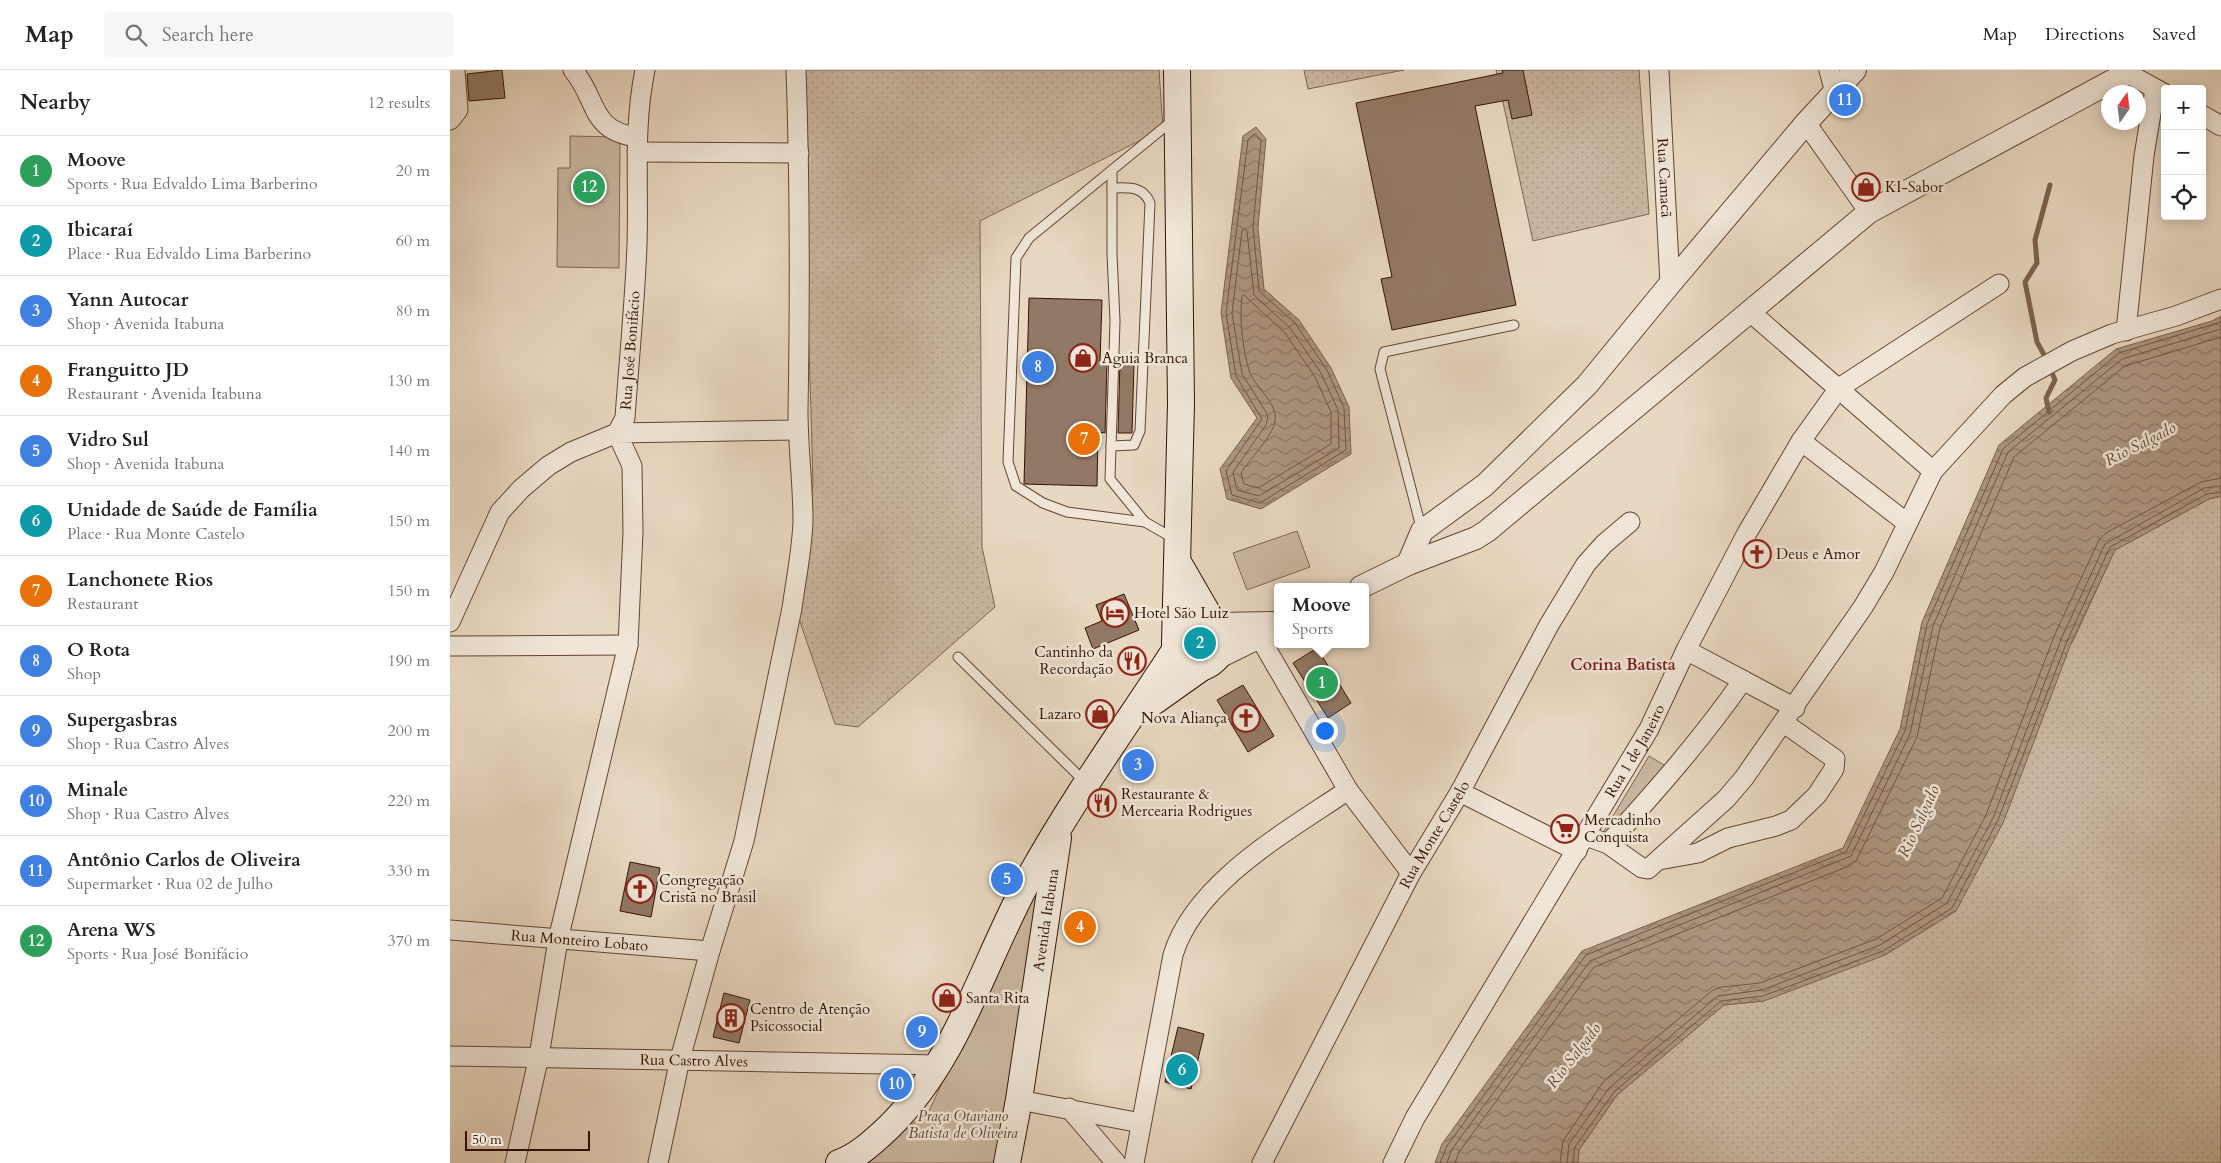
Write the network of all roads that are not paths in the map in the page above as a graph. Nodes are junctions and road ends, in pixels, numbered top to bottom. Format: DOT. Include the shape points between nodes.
graph roads {
  1 [pos="455,70"];
  2 [pos="573,70"];
  3 [pos="645,70"];
  4 [pos="796,70"];
  5 [pos="1177,70"];
  6 [pos="1659,70"];
  7 [pos="1829,70"];
  8 [pos="1855,70"];
  9 [pos="2127,72"];
  10 [pos="2160,92"];
  11 [pos="1834,93"];
  12 [pos="454,115"];
  13 [pos="2206,117"];
  14 [pos="1176,118"];
  15 [pos="1806,123"];
  16 [pos="2221,126"];
  17 [pos="637,144"];
  18 [pos="799,153"];
  19 [pos="1112,170"];
  20 [pos="1112,188"];
  21 [pos="1869,212"];
  22 [pos="1670,284"];
  23 [pos="1999,284"];
  24 [pos="2221,299"];
  25 [pos="1749,311"];
  26 [pos="1514,325"];
  27 [pos="2126,331"];
  28 [pos="1839,388"];
  29 [pos="798,430"];
  30 [pos="617,433"];
  31 [pos="1801,441"];
  32 [pos="1111,446"];
  33 [pos="1933,471"];
  34 [pos="1145,522"];
  35 [pos="1630,522"];
  36 [pos="1907,523"];
  37 [pos="1422,531"];
  38 [pos="1179,553"];
  39 [pos="1408,564"];
  40 [pos="1369,583"];
  41 [pos="450,622"];
  42 [pos="1215,622"];
  43 [pos="1264,630"];
  44 [pos="628,645"];
  45 [pos="450,646"];
  46 [pos="1175,646"];
  47 [pos="1686,650"];
  48 [pos="958,657"];
  49 [pos="1210,662"];
  50 [pos="1743,680"];
  51 [pos="1790,716"];
  52 [pos="1129,720"];
  53 [pos="1087,784"];
  54 [pos="1348,790"];
  55 [pos="1460,792"];
  56 [pos="1060,824"];
  57 [pos="1581,844"];
  58 [pos="1608,844"];
  59 [pos="1659,860"];
  60 [pos="1411,873"];
  61 [pos="450,930"];
  62 [pos="558,940"];
  63 [pos="710,951"];
  64 [pos="450,1056"];
  65 [pos="539,1056"];
  66 [pos="680,1059"];
  67 [pos="939,1065"];
  68 [pos="1019,1100"];
  69 [pos="1069,1108"];
  70 [pos="1141,1123"];
  71 [pos="515,1163"];
  72 [pos="658,1163"];
  73 [pos="839,1163"];
  74 [pos="1007,1163"];
  75 [pos="1116,1163"];
  76 [pos="1134,1163"];
  77 [pos="1262,1163"];
  78 [pos="1392,1163"];
  1 -- 12 [label="street"];
  2 -- 17 [label="street" via="598,116 606,125"];
  3 -- 17 [label="street, Rua José Bonifácio" via="638,108"];
  4 -- 18 [label="street"];
  5 -- 14 [label="main road"];
  6 -- 22 [label="street, Rua Camacã"];
  7 -- 11 [label="street"];
  8 -- 11 [label="street"];
  9 -- 10 [label="street"];
  9 -- 21 [label="street"];
  10 -- 27 [label="street" via="2144,156"];
  11 -- 15 [label="street"];
  13 -- 16 [label="street"];
  14 -- 19 [label="lane"];
  14 -- 38 [label="main road" via="1181,403"];
  15 -- 21 [label="street"];
  15 -- 22 [label="street"];
  17 -- 18 [label="street"];
  17 -- 30 [label="street, Rua José Bonifácio" via="637,244 625,418"];
  18 -- 29 [label="street"];
  19 -- 20 [label="lane"];
  19 -- 34 [label="lane" via="1029,238 1016,258 1008,462 1016,486 1043,503 1067,512"];
  20 -- 32 [label="lane" via="1115,321"];
  20 -- 32 [label="lane" via="1142,191 1150,202 1140,431 1134,445"];
  21 -- 25 [label="street"];
  22 -- 37 [label="street" via="1587,385 1516,456 1485,485"];
  23 -- 28 [label="street"];
  24 -- 27 [label="street"];
  25 -- 28 [label="street"];
  25 -- 39 [label="street" via="1487,531"];
  26 -- 37 [label="lane" via="1384,352 1381,357 1380,369"];
  27 -- 33 [label="street" via="2101,339 2025,377 2003,395"];
  28 -- 31 [label="street, Rua 1 de Janeiro"];
  28 -- 33 [label="street"];
  29 -- 30 [label="street"];
  29 -- 63 [label="street" via="803,523 792,608 744,841"];
  30 -- 41 [label="street" via="571,452 548,466 500,512"];
  30 -- 44 [label="street" via="632,466"];
  31 -- 36 [label="street"];
  31 -- 47 [label="street, Rua 1 de Janeiro" via="1747,533"];
  32 -- 34 [label="lane" via="1110,479"];
  33 -- 36 [label="street"];
  34 -- 38 [label="lane"];
  35 -- 55 [label="street, Rua Monte Castelo" via="1586,564 1570,588"];
  36 -- 51 [label="street" via="1880,579"];
  37 -- 39 [label="street"];
  38 -- 42 [label="main road"];
  38 -- 46 [label="main road"];
  39 -- 40 [label="street"];
  42 -- 43 [label="street"];
  42 -- 46 [label="main road" via="1202,621 1188,626 1179,635"];
  42 -- 49 [label="main road" via="1226,632 1226,638 1224,650"];
  43 -- 49 [label="street"];
  43 -- 54 [label="street"];
  44 -- 45 [label="street"];
  44 -- 62 [label="street"];
  46 -- 49 [label="main road" via="1185,664 1192,667"];
  46 -- 52 [label="main road"];
  47 -- 50 [label="street"];
  47 -- 57 [label="street, Rua 1 de Janeiro" via="1649,729"];
  48 -- 53 [label="lane"];
  49 -- 52 [label="main road"];
  50 -- 51 [label="street"];
  50 -- 58 [label="street" via="1671,775"];
  51 -- 59 [label="street" via="1726,799"];
  51 -- 59 [label="street" via="1835,759 1834,769 1817,795 1790,820 1776,826 1728,838 1698,853"];
  52 -- 53 [label="main road"];
  53 -- 56 [label="main road"];
  54 -- 60 [label="street"];
  54 -- 70 [label="street" via="1269,844 1218,885 1178,936"];
  55 -- 57 [label="street"];
  55 -- 60 [label="street, Rua Monte Castelo"];
  56 -- 67 [label="main road" via="1014,907"];
  56 -- 68 [label="main road, Avenida Itabuna"];
  57 -- 58 [label="street"];
  57 -- 78 [label="street, Rua 1 de Janeiro" via="1415,1118"];
  58 -- 59 [label="street" via="1645,869"];
  60 -- 77 [label="street, Rua Monte Castelo"];
  61 -- 62 [label="street, Rua Monteiro Lobato"];
  62 -- 63 [label="street, Rua Monteiro Lobato"];
  62 -- 65 [label="street"];
  63 -- 66 [label="street"];
  64 -- 65 [label="street, Rua Castro Alves"];
  65 -- 66 [label="street, Rua Castro Alves"];
  65 -- 71 [label="street"];
  66 -- 67 [label="street, Rua Castro Alves"];
  66 -- 72 [label="street"];
  67 -- 73 [label="main road" via="892,1124 859,1152"];
  68 -- 69 [label="street"];
  68 -- 74 [label="main road, Avenida Itabuna"];
  69 -- 70 [label="street"];
  69 -- 75 [label="street"];
  70 -- 76 [label="street"];
}
